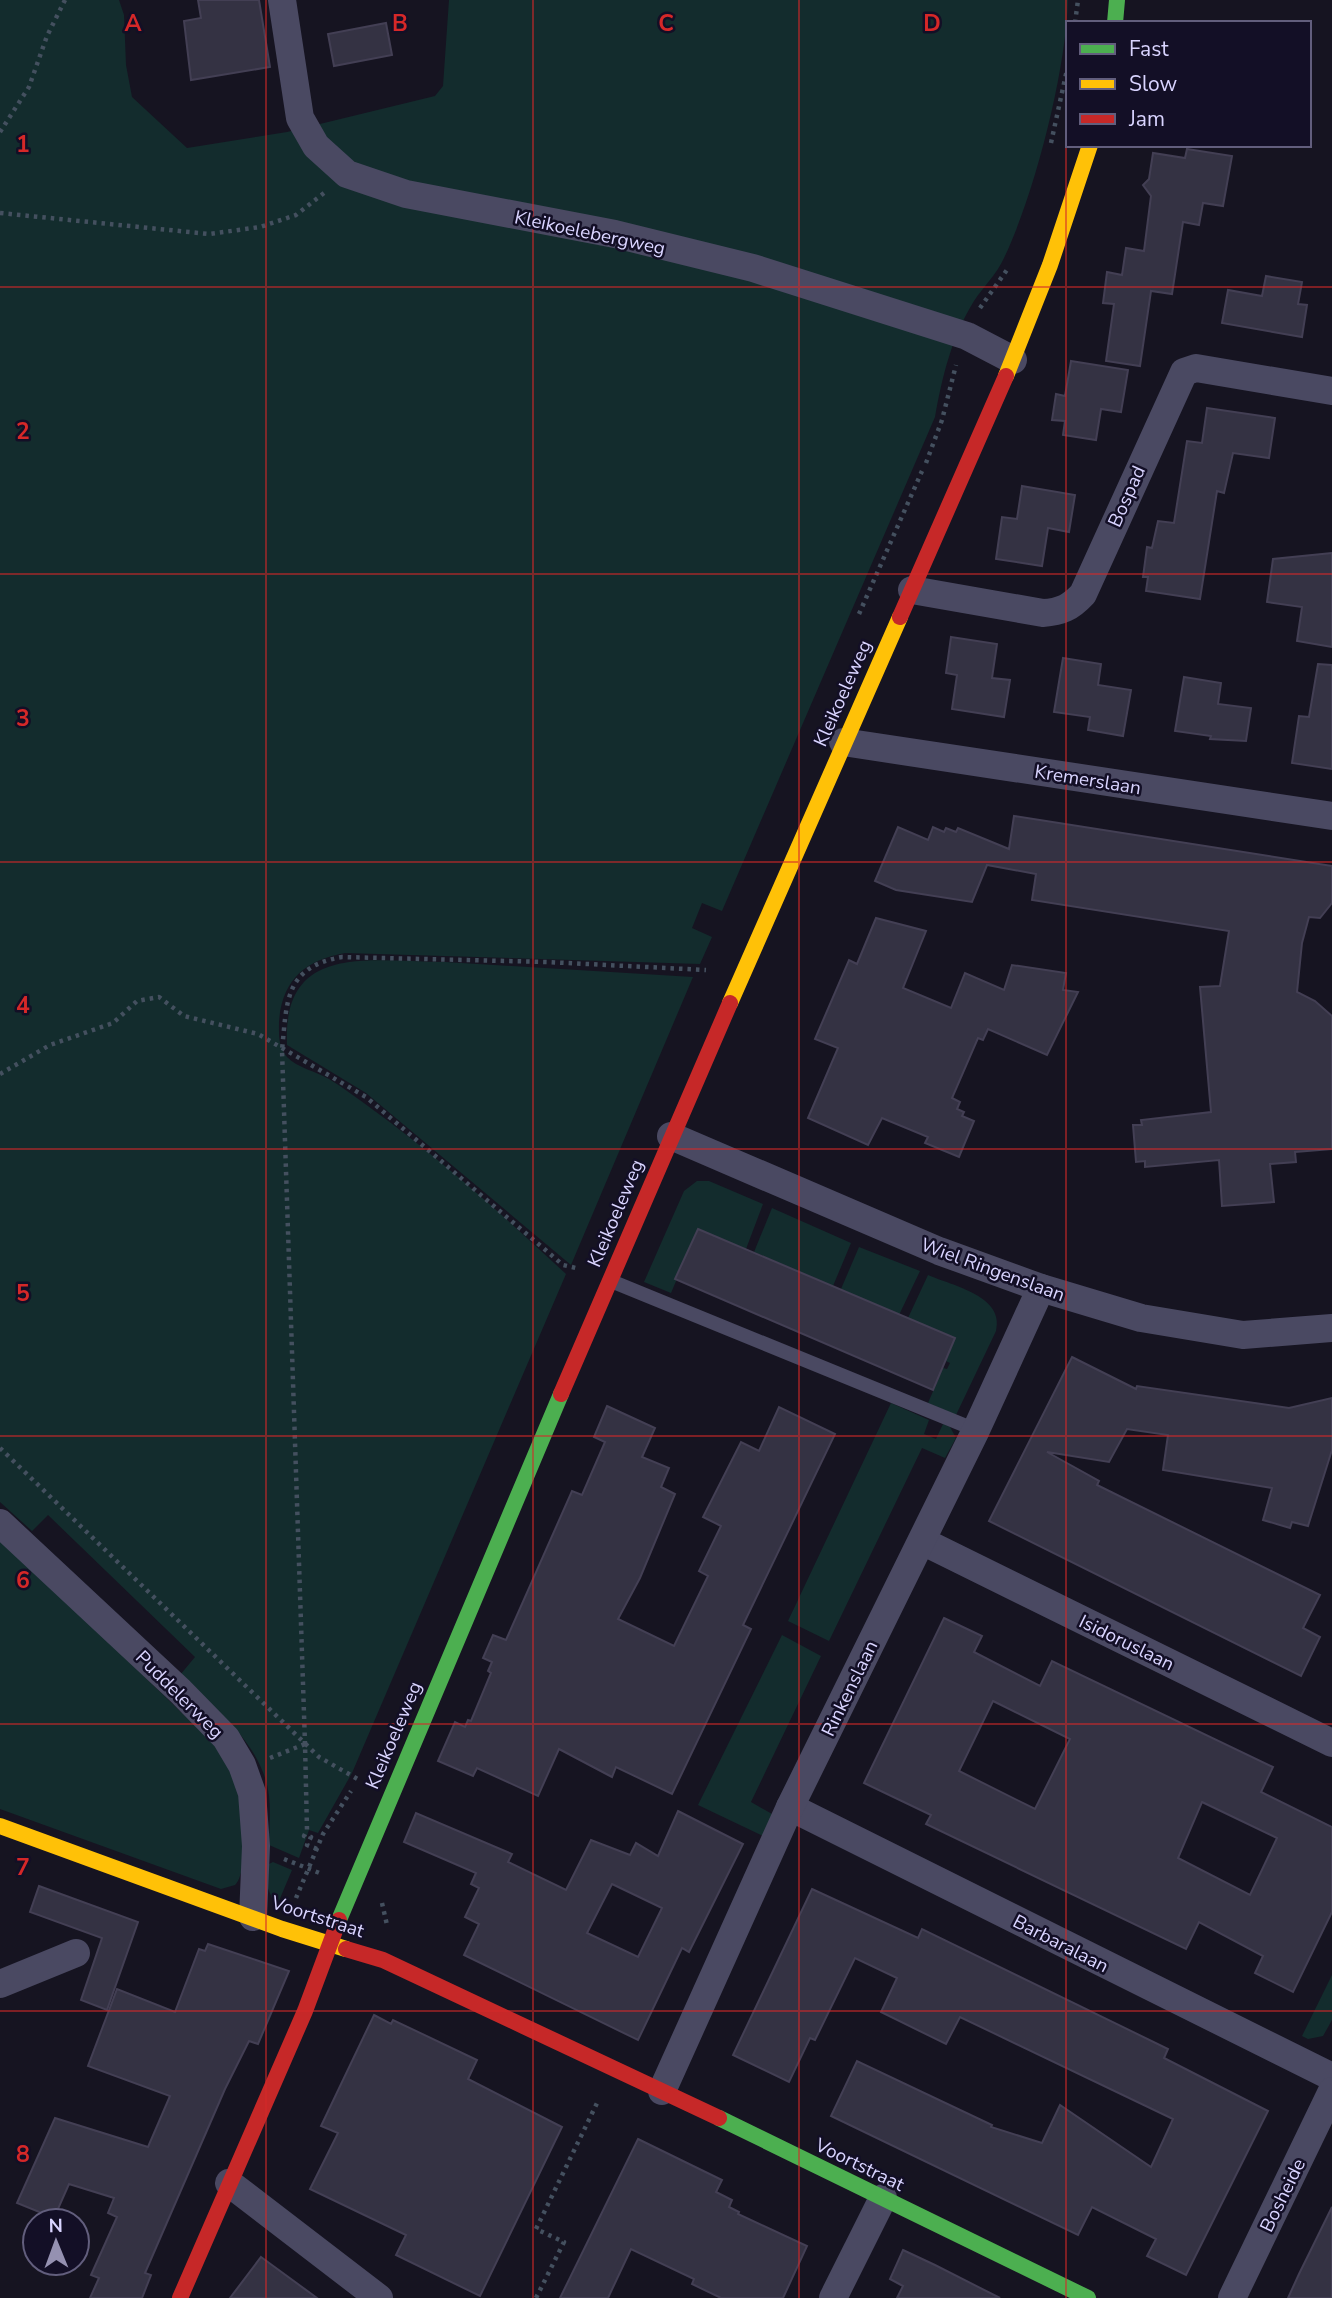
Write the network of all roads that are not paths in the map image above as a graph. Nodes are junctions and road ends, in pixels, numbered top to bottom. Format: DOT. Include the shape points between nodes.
graph roads {
  1 [pos="282,0"];
  2 [pos="1118,0"];
  3 [pos="1115,21"];
  4 [pos="1089,147"];
  5 [pos="1013,360"];
  6 [pos="1332,390"];
  7 [pos="912,590"];
  8 [pos="843,742"];
  9 [pos="1332,816"];
  10 [pos="671,1136"];
  11 [pos="610,1280"];
  12 [pos="1041,1288"];
  13 [pos="1332,1328"];
  14 [pos="976,1430"];
  15 [pos="0,1522"];
  16 [pos="922,1541"];
  17 [pos="1332,1743"];
  18 [pos="790,1807"];
  19 [pos="0,1826"];
  20 [pos="253,1917"];
  21 [pos="331,1943"];
  22 [pos="76,1953"];
  23 [pos="0,1984"];
  24 [pos="1332,2077"];
  25 [pos="662,2091"];
  26 [pos="1332,2091"];
  27 [pos="229,2183"];
  28 [pos="883,2198"];
  29 [pos="180,2298"];
  30 [pos="379,2298"];
  31 [pos="833,2298"];
  32 [pos="1088,2298"];
  33 [pos="1231,2298"];
  1 -- 5 [label="street, Kleikoelebergweg" via="300,118 316,146 347,174 406,194 615,234 753,268 967,337"];
  2 -- 3 [label="street"];
  4 -- 5 [label="street, Kleikoeleweg"];
  5 -- 7 [label="street, Kleikoeleweg"];
  6 -- 7 [label="street, Bospad" via="1196,368 1184,372 1083,594 1073,606 1043,614"];
  7 -- 8 [label="street, Kleikoeleweg"];
  8 -- 9 [label="street, Kremerslaan"];
  8 -- 10 [label="street, Kleikoeleweg"];
  10 -- 11 [label="street, Kleikoeleweg"];
  10 -- 12 [label="street, Wiel Ringenslaan" via="939,1251"];
  11 -- 14 [label="lane"];
  11 -- 21 [label="street, Kleikoeleweg"];
  12 -- 13 [label="street, Wiel Ringenslaan" via="1140,1318 1243,1335"];
  12 -- 14 [label="street, Rinkenslaan"];
  14 -- 16 [label="street, Rinkenslaan"];
  15 -- 20 [label="street, Puddelerweg" via="226,1738 252,1793"];
  16 -- 17 [label="street, Isidoruslaan"];
  16 -- 18 [label="street, Rinkenslaan"];
  18 -- 24 [label="street, Barbaralaan"];
  18 -- 25 [label="street, Rinkenslaan"];
  19 -- 20 [label="street, Voortstraat"];
  20 -- 21 [label="street, Voortstraat"];
  21 -- 25 [label="street, Voortstraat" via="383,1959"];
  21 -- 27 [label="street, Kleikoeleweg"];
  22 -- 23 [label="street"];
  25 -- 28 [label="street, Voortstraat"];
  26 -- 33 [label="street, Bosheide"];
  27 -- 29 [label="street, Kleikoeleweg"];
  27 -- 30 [label="street"];
  28 -- 31 [label="street"];
  28 -- 32 [label="street, Voortstraat"];
}
